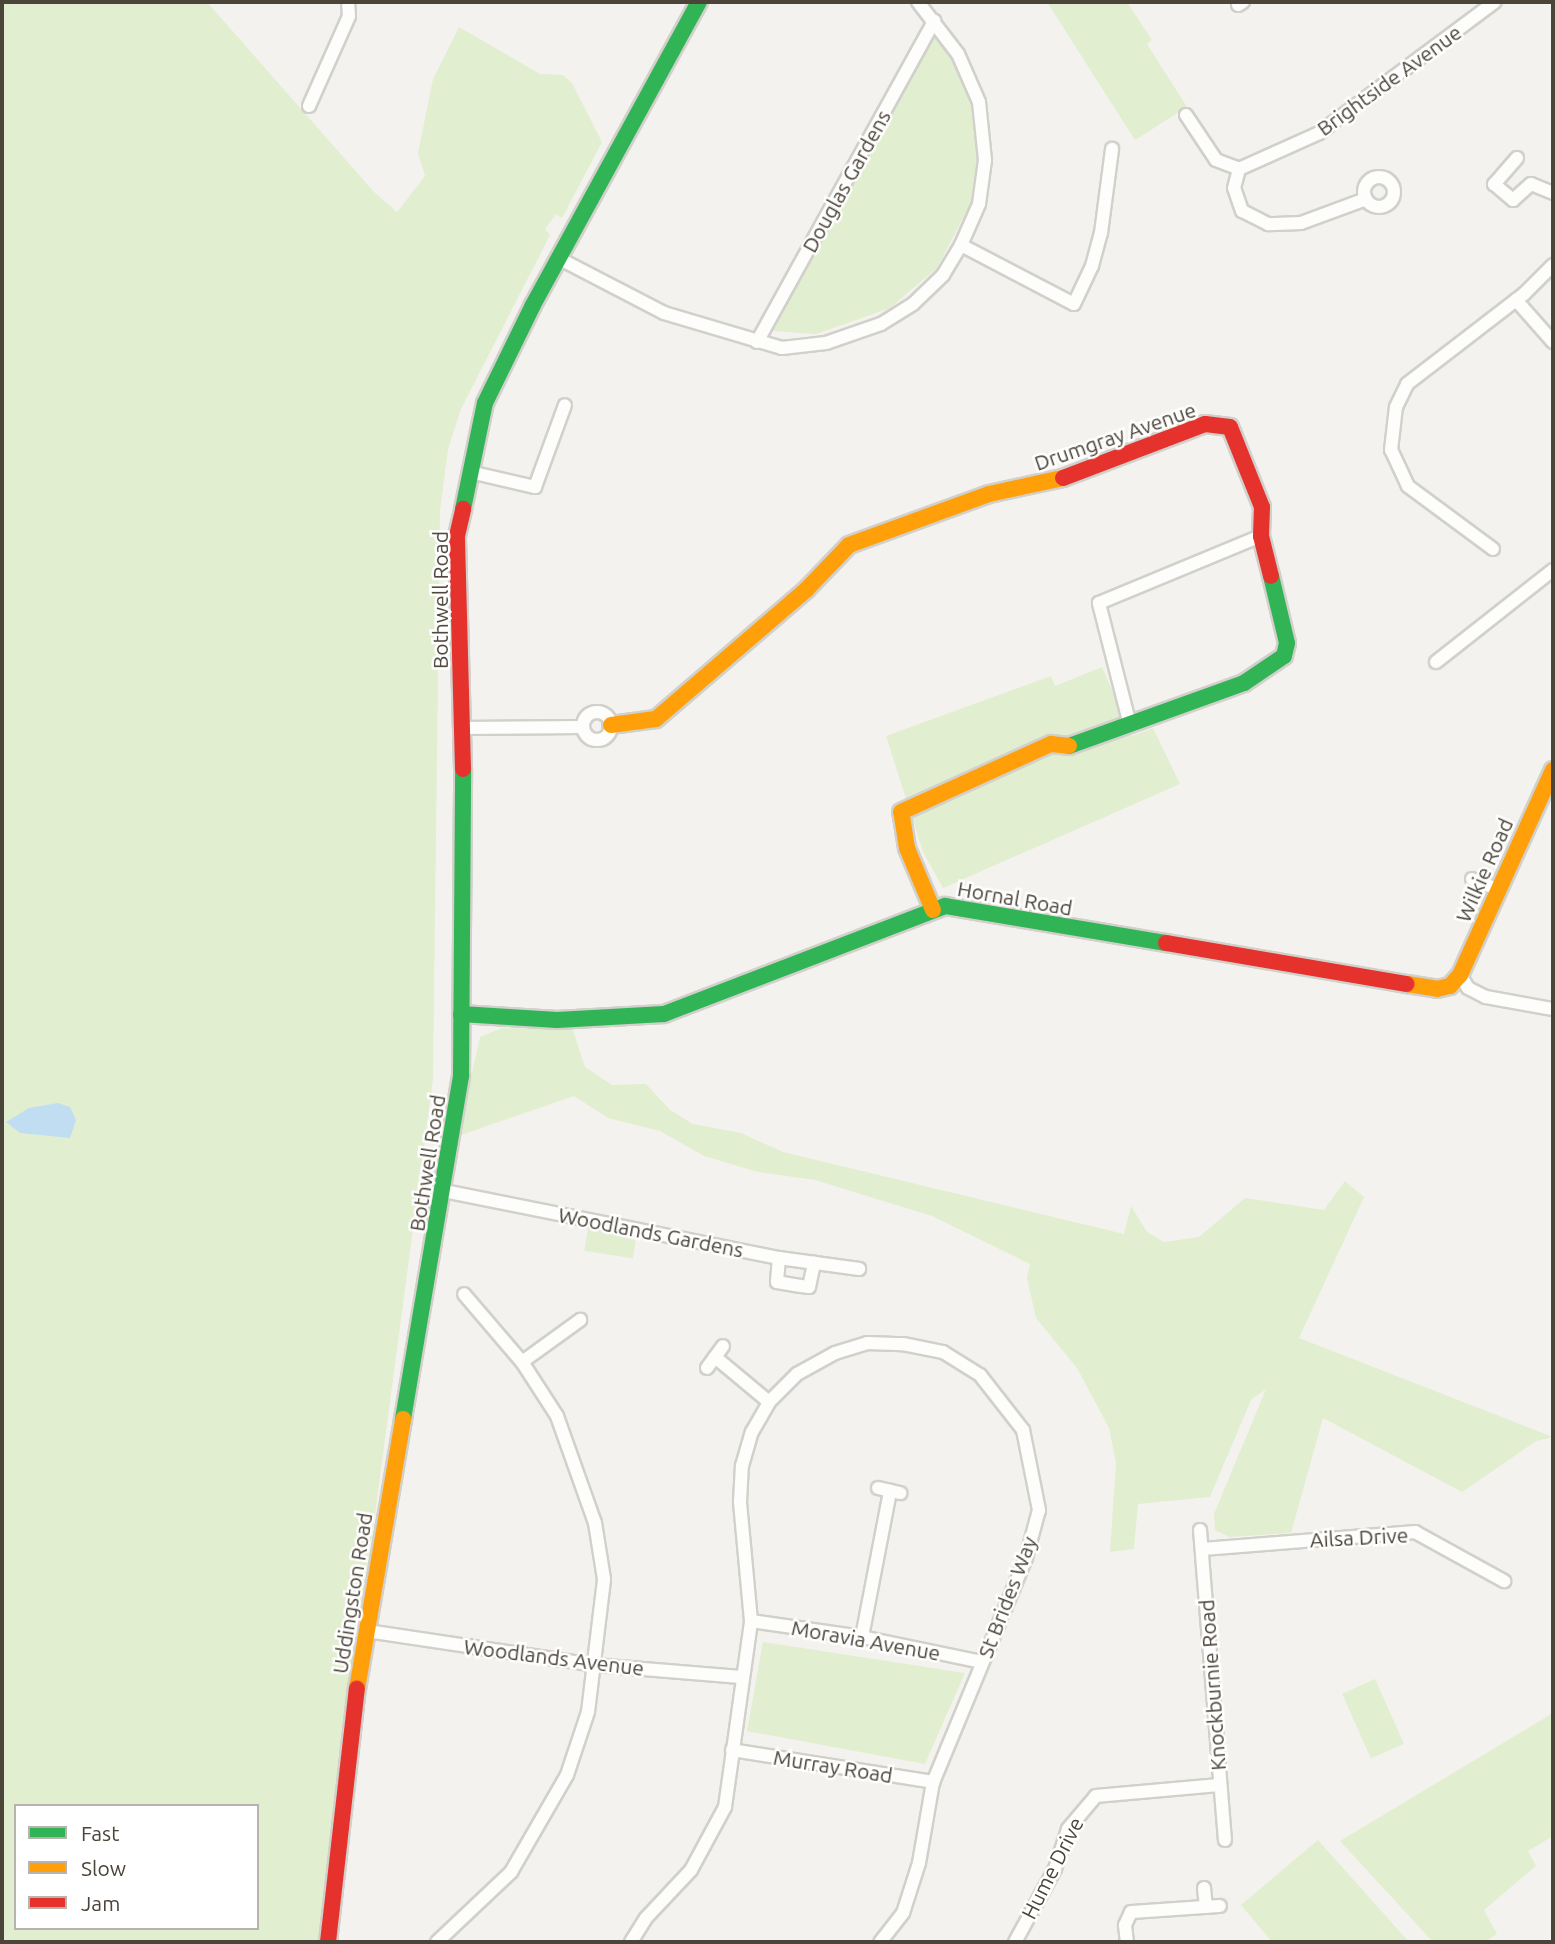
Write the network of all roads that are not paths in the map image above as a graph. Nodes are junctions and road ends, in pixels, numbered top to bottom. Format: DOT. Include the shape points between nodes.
graph roads {
  1 [pos="348,2"];
  2 [pos="699,2"];
  3 [pos="918,2"];
  4 [pos="1495,2"];
  5 [pos="934,21"];
  6 [pos="309,106"];
  7 [pos="1186,115"];
  8 [pos="1112,149"];
  9 [pos="1517,158"];
  10 [pos="1239,169"];
  11 [pos="1553,193"];
  12 [pos="1366,199"];
  13 [pos="961,245"];
  14 [pos="560,259"];
  15 [pos="1553,265"];
  16 [pos="1516,300"];
  17 [pos="1553,341"];
  18 [pos="757,342"];
  19 [pos="565,405"];
  20 [pos="470,472"];
  21 [pos="1261,536"];
  22 [pos="1493,549"];
  23 [pos="1553,570"];
  24 [pos="1436,662"];
  25 [pos="611,725"];
  26 [pos="1130,725"];
  27 [pos="463,727"];
  28 [pos="583,727"];
  29 [pos="1553,770"];
  30 [pos="1472,879"];
  31 [pos="1499,890"];
  32 [pos="933,910"];
  33 [pos="1455,980"];
  34 [pos="1553,1009"];
  35 [pos="461,1014"];
  36 [pos="444,1191"];
  37 [pos="435,1253"];
  38 [pos="779,1258"];
  39 [pos="814,1263"];
  40 [pos="859,1269"];
  41 [pos="464,1294"];
  42 [pos="580,1320"];
  43 [pos="723,1346"];
  44 [pos="522,1362"];
  45 [pos="769,1402"];
  46 [pos="889,1491"];
  47 [pos="1200,1530"];
  48 [pos="1203,1549"];
  49 [pos="1504,1581"];
  50 [pos="751,1621"];
  51 [pos="367,1631"];
  52 [pos="862,1637"];
  53 [pos="982,1662"];
  54 [pos="595,1665"];
  55 [pos="741,1677"];
  56 [pos="732,1749"];
  57 [pos="933,1782"];
  58 [pos="1219,1785"];
  59 [pos="1225,1840"];
  60 [pos="1204,1888"];
  61 [pos="1220,1906"];
  62 [pos="1201,1908"];
  63 [pos="327,1942"];
  64 [pos="437,1942"];
  65 [pos="631,1942"];
  66 [pos="880,1942"];
  67 [pos="1014,1942"];
  68 [pos="1127,1942"];
  1 -- 6 [label="street" via="349,16"];
  2 -- 14 [label="street, Bothwell Road"];
  3 -- 5 [label="street"];
  4 -- 10 [label="street, Brightside Avenue" via="1319,133"];
  5 -- 13 [label="street" via="958,54 980,113 985,160 979,204"];
  5 -- 18 [label="street, Douglas Gardens"];
  7 -- 10 [label="street" via="1216,160"];
  8 -- 13 [label="street" via="1101,233 1074,304"];
  9 -- 11 [label="street" via="1494,184 1513,200 1531,184"];
  10 -- 12 [label="street" via="1234,188 1242,211 1268,224 1301,223"];
  13 -- 18 [label="street" via="943,275 881,324 826,343 782,348"];
  14 -- 18 [label="street" via="664,313"];
  14 -- 20 [label="street, Bothwell Road" via="485,402"];
  15 -- 16 [label="street"];
  16 -- 17 [label="street"];
  16 -- 22 [label="street" via="1407,384 1396,407 1391,450 1408,486"];
  19 -- 20 [label="street" via="535,487"];
  20 -- 27 [label="street, Bothwell Road" via="457,536"];
  21 -- 25 [label="street, Drumgray Avenue" via="1262,507 1230,427 1205,424 1036,487 989,494 849,545 806,590 656,719"];
  21 -- 26 [label="street, Drumgray Avenue" via="1287,643 1284,656 1244,683"];
  21 -- 26 [label="street" via="1099,603"];
  23 -- 24 [label="street"];
  25 -- 28 [label="street" via="607,716 597,712 586,718"];
  25 -- 28 [label="street" via="609,734 597,740 588,737"];
  26 -- 32 [label="street, Drumgray Avenue" via="1076,747 1051,744 1029,752 901,812 906,848"];
  27 -- 28 [label="street"];
  27 -- 35 [label="street, Bothwell Road"];
  29 -- 31 [label="street, Wilkie Road"];
  30 -- 31 [label="street"];
  31 -- 33 [label="street, Wilkie Road"];
  32 -- 33 [label="street, Hornal Road" via="945,906 1421,989"];
  32 -- 35 [label="street, Hornal Road" via="664,1014 557,1020"];
  33 -- 34 [label="street" via="1486,997"];
  35 -- 36 [label="street, Bothwell Road" via="461,1076"];
  36 -- 37 [label="street, Bothwell Road"];
  36 -- 38 [label="street, Woodlands Gardens"];
  37 -- 51 [label="street, Uddingston Road"];
  38 -- 39 [label="street, Woodlands Gardens"];
  38 -- 39 [label="street" via="777,1282 808,1287"];
  39 -- 40 [label="street, Woodlands Gardens"];
  41 -- 44 [label="street"];
  42 -- 44 [label="street"];
  43 -- 45 [label="street" via="711,1363"];
  44 -- 54 [label="street" via="556,1416 595,1522 604,1579"];
  45 -- 50 [label="street, St Brides Way" via="752,1432 742,1466 740,1502"];
  45 -- 53 [label="street, St Brides Way" via="814,1363 867,1343 943,1352 980,1374 1003,1399 1023,1430 1039,1510 1026,1558"];
  46 -- 52 [label="street"];
  47 -- 48 [label="street, Knockburnie Road"];
  48 -- 49 [label="street, Ailsa Drive" via="1415,1532"];
  48 -- 58 [label="street, Knockburnie Road"];
  50 -- 52 [label="street, Moravia Avenue"];
  50 -- 55 [label="street, St Brides Way"];
  51 -- 54 [label="street, Woodlands Avenue"];
  51 -- 63 [label="street, Uddingston Road" via="351,1727"];
  52 -- 53 [label="street, Moravia Avenue"];
  53 -- 57 [label="street, St Brides Way"];
  54 -- 55 [label="street, Woodlands Avenue"];
  54 -- 64 [label="street" via="584,1725 567,1775 540,1829 511,1872"];
  55 -- 56 [label="street"];
  56 -- 57 [label="street, Murray Road"];
  56 -- 65 [label="street" via="725,1807 707,1847"];
  57 -- 66 [label="street, St Brides Way" via="919,1863 903,1913"];
  58 -- 59 [label="street, Knockburnie Road"];
  58 -- 67 [label="street, Hume Drive" via="1096,1796 1068,1829 1055,1869"];
  60 -- 62 [label="street"];
  61 -- 62 [label="street"];
  62 -- 68 [label="street" via="1131,1912 1125,1925"];
}
